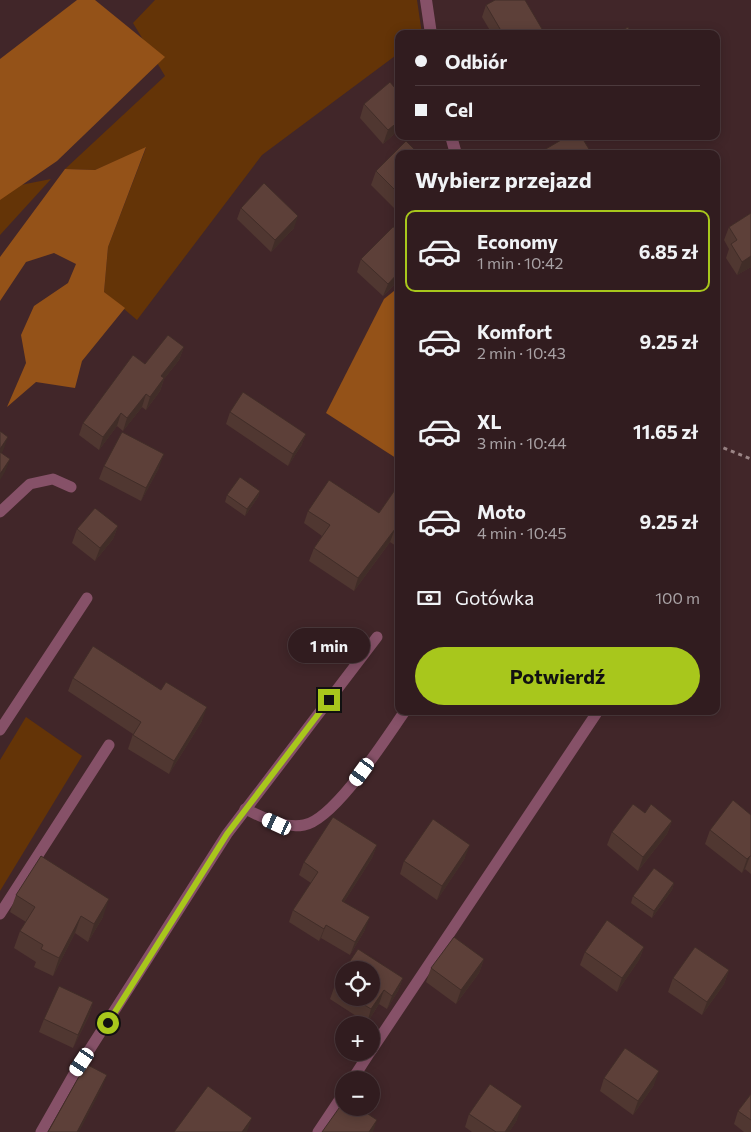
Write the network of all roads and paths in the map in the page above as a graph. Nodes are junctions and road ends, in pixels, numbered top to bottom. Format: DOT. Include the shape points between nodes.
graph roads {
  1 [pos="426,0"];
  2 [pos="430,30"];
  3 [pos="720,446"];
  4 [pos="751,459"];
  5 [pos="70,487"];
  6 [pos="0,512"];
  7 [pos="86,598"];
  8 [pos="376,637"];
  9 [pos="402,715"];
  10 [pos="595,715"];
  11 [pos="0,730"];
  12 [pos="109,745"];
  13 [pos="245,809"];
  14 [pos="0,914"];
  15 [pos="380,1038"];
  16 [pos="335,1106"];
  17 [pos="41,1132"];
  18 [pos="318,1132"];
  1 -- 2 [label="street"];
  3 -- 4 [label="path"];
  5 -- 6 [label="lane" via="53,479 30,484"];
  7 -- 11 [label="lane"];
  8 -- 13 [label="lane"];
  9 -- 13 [label="lane" via="351,787 324,814 304,825 277,824"];
  10 -- 15 [label="lane"];
  12 -- 14 [label="lane"];
  13 -- 17 [label="lane" via="74,1074"];
  16 -- 18 [label="lane"];
}
